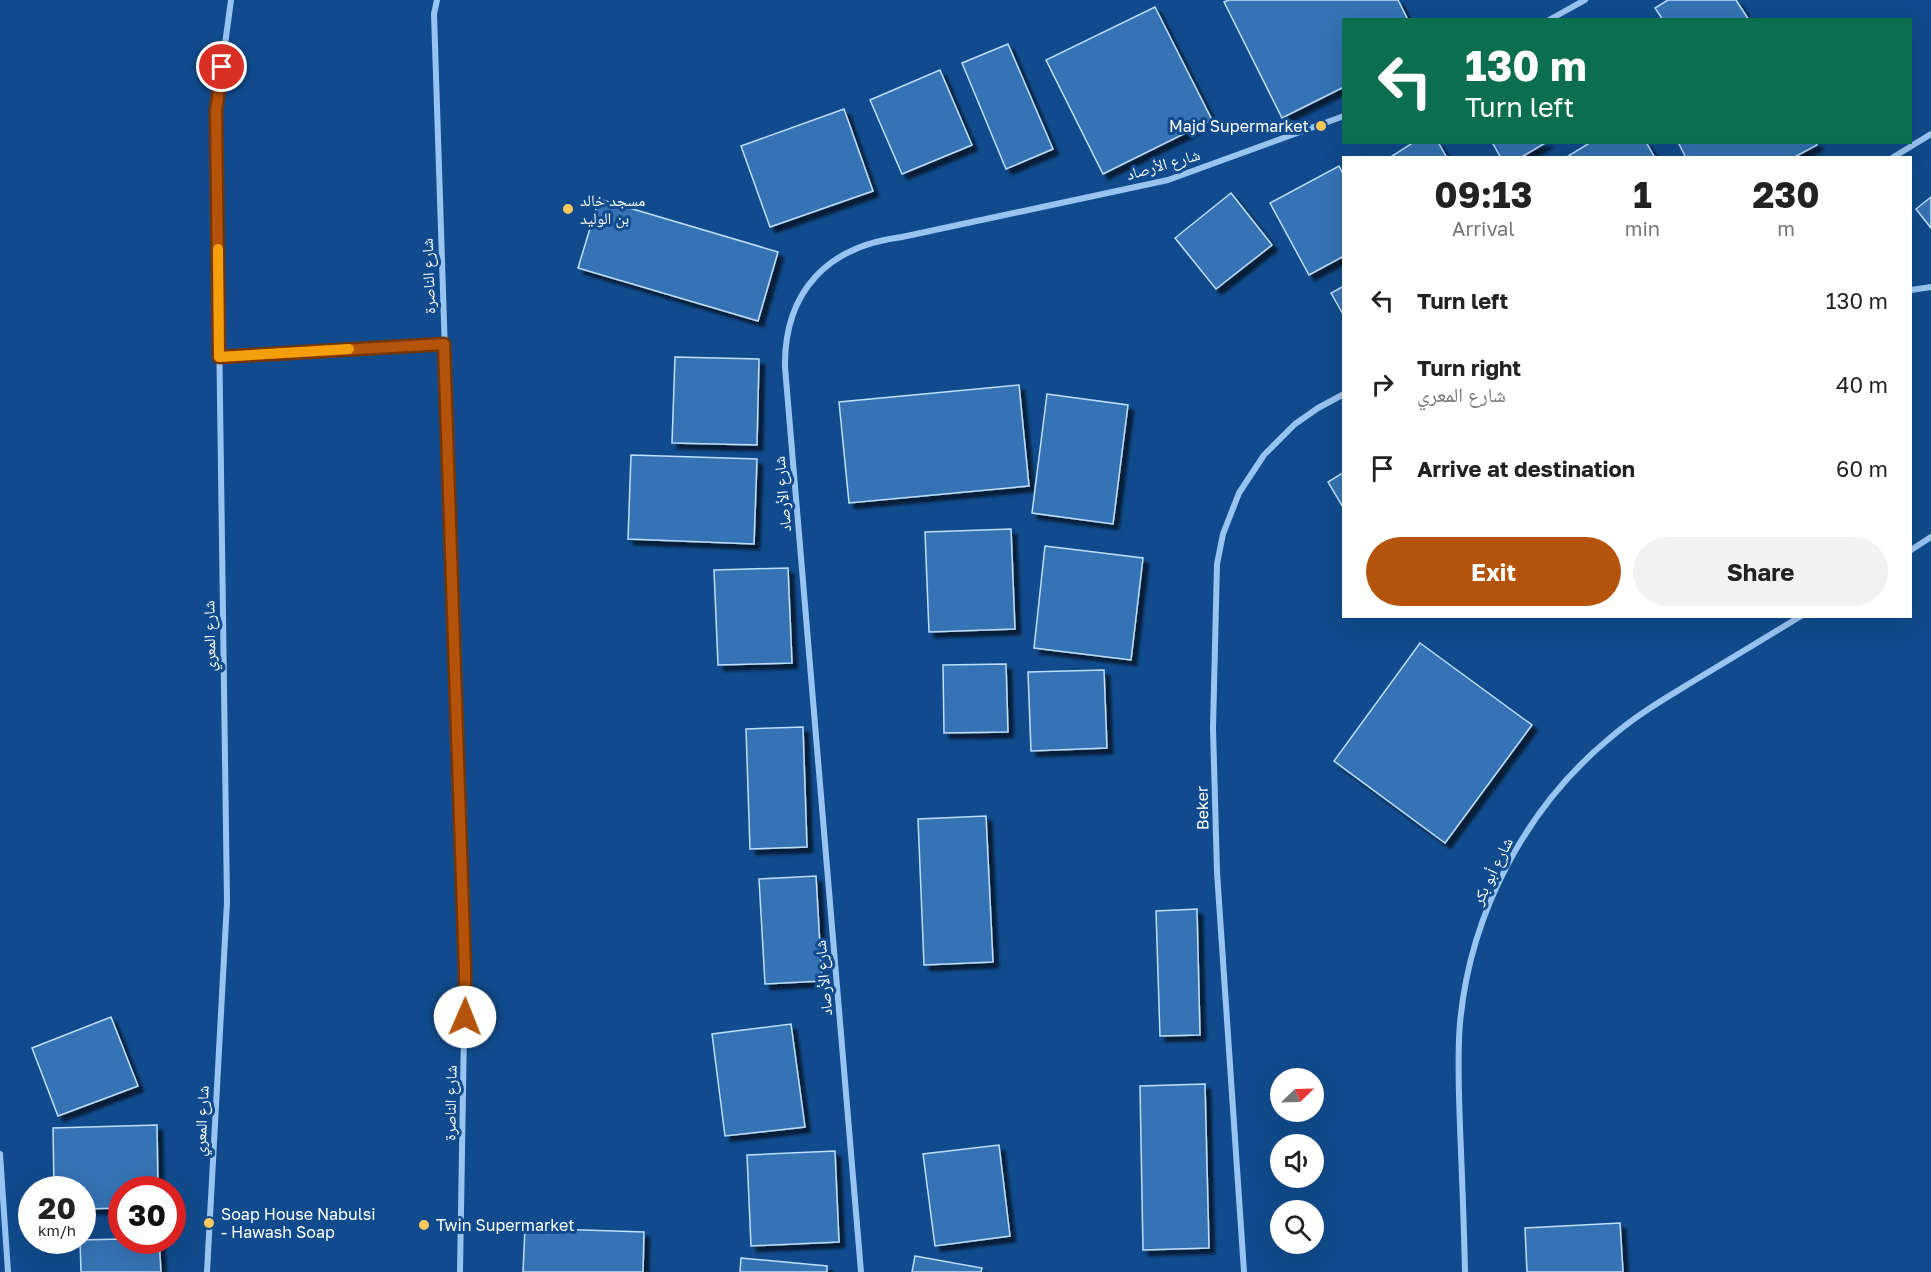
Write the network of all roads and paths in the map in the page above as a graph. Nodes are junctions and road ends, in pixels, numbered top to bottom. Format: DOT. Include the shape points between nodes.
graph roads {
  1 [pos="231,0"];
  2 [pos="437,0"];
  3 [pos="1585,0"];
  4 [pos="1553,18"];
  5 [pos="1342,117"];
  6 [pos="1931,134"];
  7 [pos="1895,156"];
  8 [pos="1931,286"];
  9 [pos="1912,290"];
  10 [pos="444,344"];
  11 [pos="219,357"];
  12 [pos="1342,395"];
  13 [pos="1931,537"];
  14 [pos="1912,549"];
  15 [pos="1798,618"];
  16 [pos="0,1154"];
  17 [pos="8,1272"];
  18 [pos="207,1272"];
  19 [pos="460,1272"];
  20 [pos="861,1272"];
  21 [pos="1244,1272"];
  22 [pos="1465,1272"];
  1 -- 11 [label="street, شارع المعري" via="216,111"];
  2 -- 10 [label="street, شارع الناصرة" via="434,14"];
  3 -- 4 [label="street"];
  5 -- 20 [label="street, شارع الأرصاد" via="1168,180 857,247 821,272 795,307 788,328 785,367"];
  6 -- 7 [label="street"];
  8 -- 9 [label="street"];
  10 -- 11 [label="street"];
  10 -- 19 [label="street, شارع الناصرة" via="465,970"];
  11 -- 18 [label="street, شارع المعري" via="227,902"];
  12 -- 21 [label="street, Beker" via="1295,424 1264,455 1239,493 1223,534 1217,564 1213,728 1217,872"];
  13 -- 14 [label="street"];
  15 -- 22 [label="street, شارع أبو بكر" via="1662,701 1610,738 1552,796 1507,866 1475,943 1460,1024"];
  16 -- 17 [label="street"];
}
